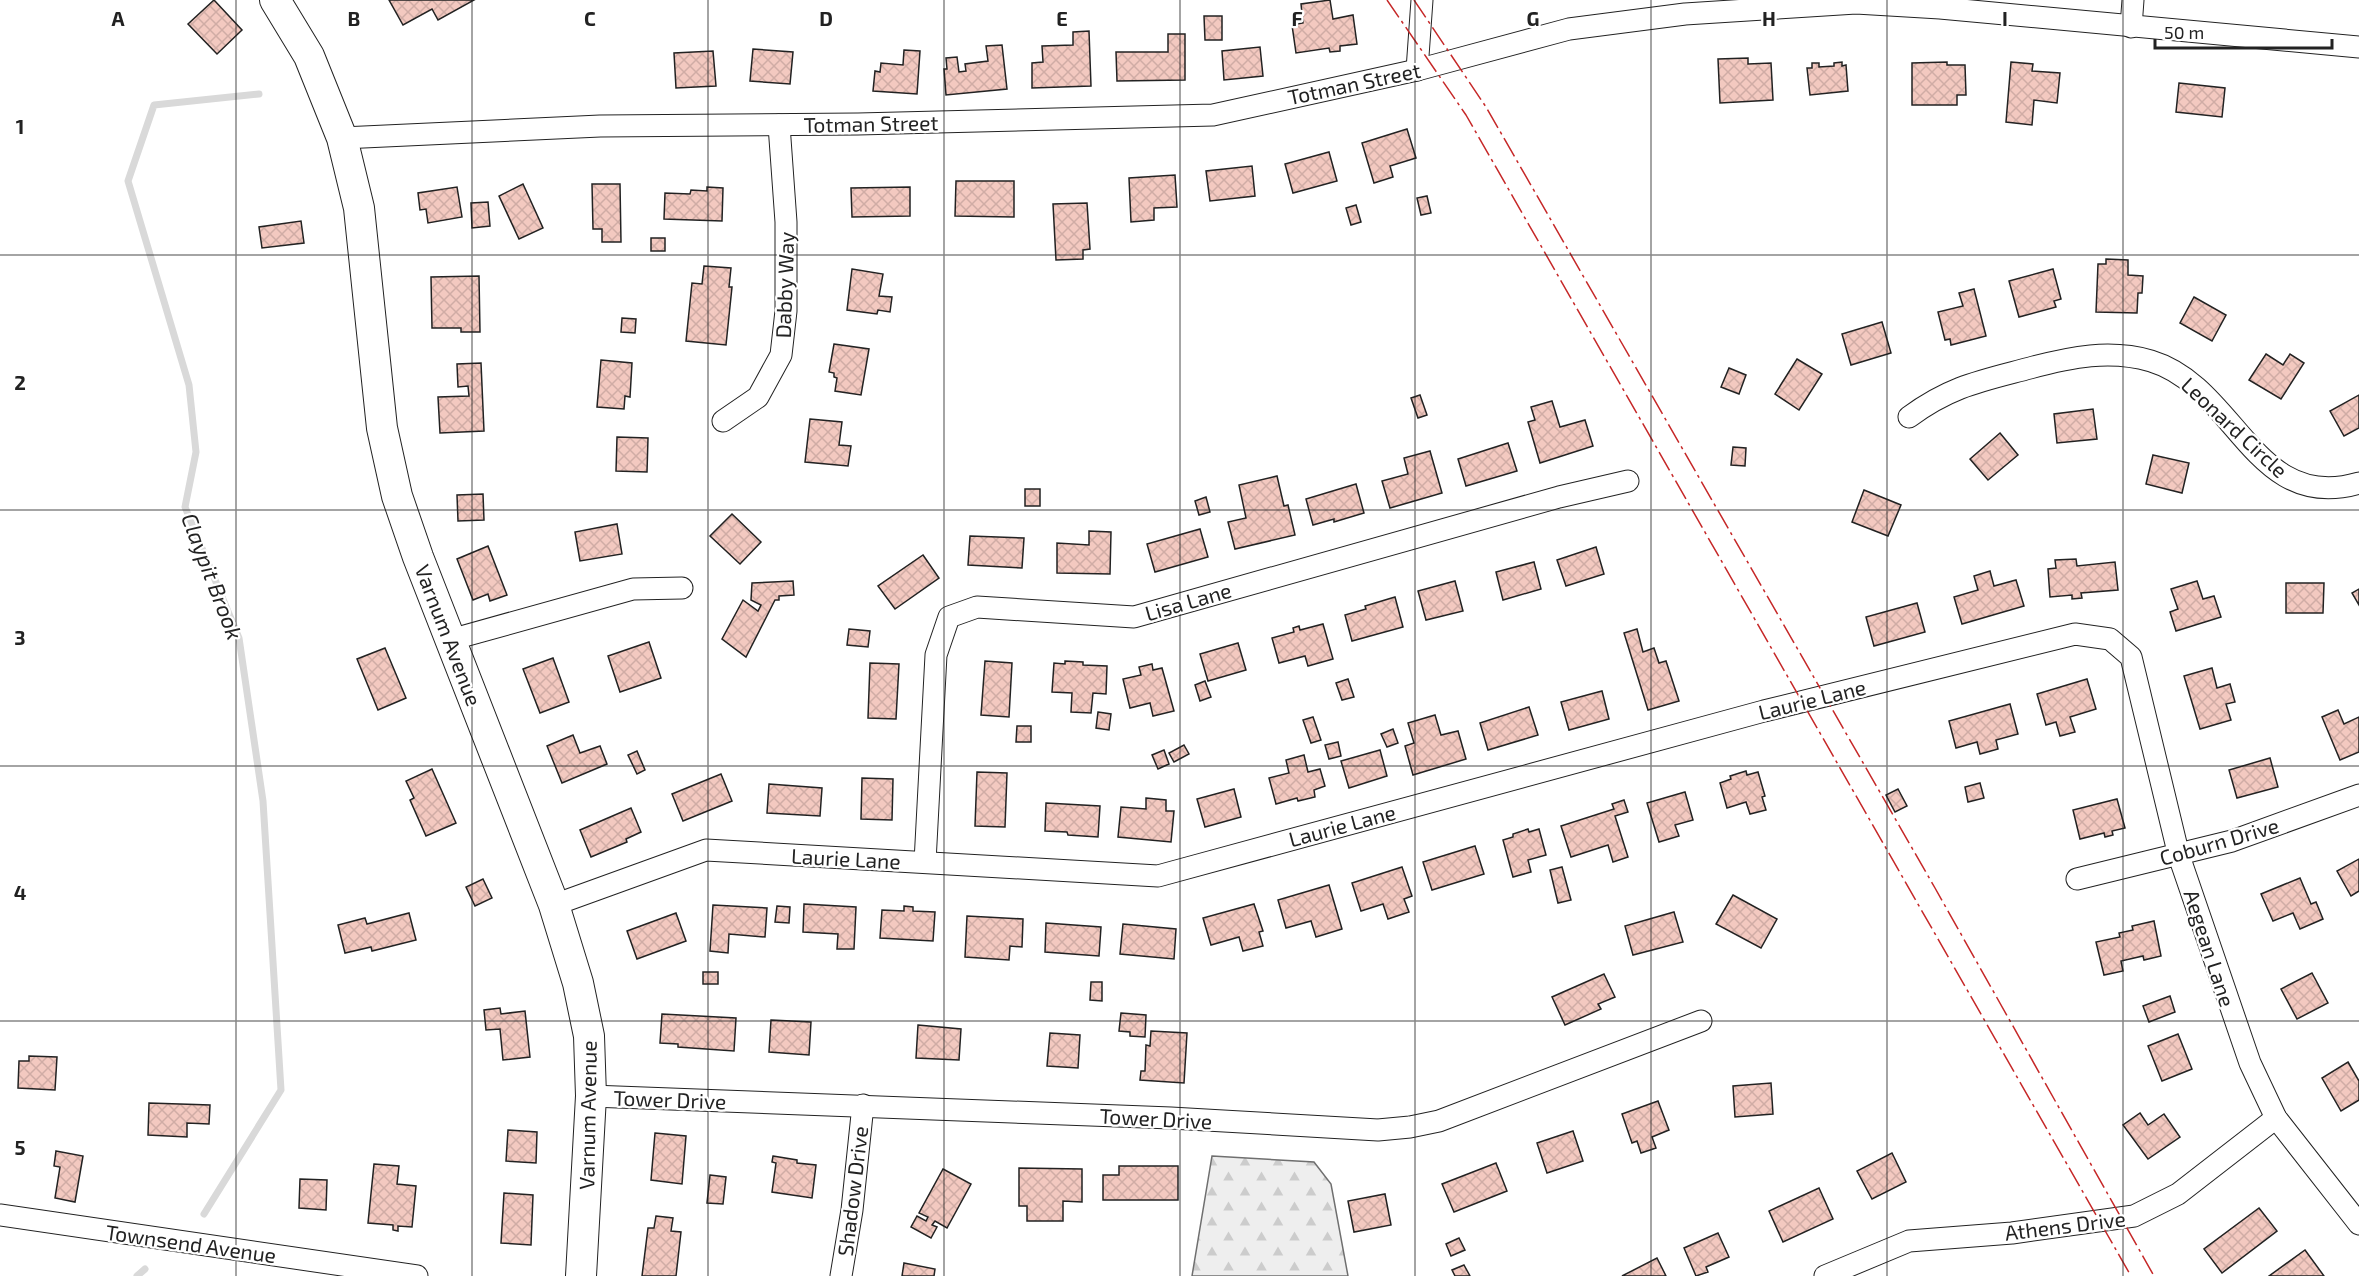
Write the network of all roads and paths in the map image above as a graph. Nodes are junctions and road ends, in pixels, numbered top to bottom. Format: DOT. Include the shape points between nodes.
graph roads {
  1 [pos="275,0"];
  2 [pos="1422,0"];
  3 [pos="2133,0"];
  4 [pos="2131,27"];
  5 [pos="2359,47"];
  6 [pos="1417,70"];
  7 [pos="779,125"];
  8 [pos="342,138"];
  9 [pos="1909,417"];
  10 [pos="723,421"];
  11 [pos="1628,481"];
  12 [pos="2359,483"];
  13 [pos="682,588"];
  14 [pos="450,640"];
  15 [pos="2120,647"];
  16 [pos="2359,795"];
  17 [pos="2179,854"];
  18 [pos="925,862"];
  19 [pos="2077,879"];
  20 [pos="554,905"];
  21 [pos="1701,1021"];
  22 [pos="591,1096"];
  23 [pos="862,1105"];
  24 [pos="2276,1118"];
  25 [pos="0,1215"];
  26 [pos="2359,1224"];
  27 [pos="1828,1275"];
  28 [pos="417,1276"];
  29 [pos="581,1276"];
  30 [pos="841,1276"];
  1 -- 8 [label="main road, Varnum Avenue" via="309,56"];
  2 -- 6 [label="street"];
  3 -- 4 [label="street"];
  4 -- 5 [label="street, Totman Street"];
  4 -- 6 [label="street, Totman Street" via="1940,8 1868,4 1776,7 1569,29"];
  6 -- 7 [label="street, Totman Street" via="1213,115"];
  7 -- 8 [label="street, Totman Street" via="600,126"];
  7 -- 10 [label="street, Dabby Way" via="786,222 786,311 780,356 758,397"];
  8 -- 14 [label="main road, Varnum Avenue" via="359,208 382,428 397,496"];
  9 -- 12 [label="street, Leonard Circle" via="1942,394 1969,384 2067,358 2111,354 2132,357 2153,362 2188,381 2219,408 2263,460 2287,478 2328,489"];
  11 -- 18 [label="street, Lisa Lane" via="1558,497 1134,617 977,606 949,617 936,655"];
  13 -- 14 [label="street" via="633,589"];
  14 -- 20 [label="main road, Varnum Avenue"];
  15 -- 17 [label="street, Aegean Lane" via="2131,657"];
  15 -- 18 [label="street, Laurie Lane" via="2110,639 2075,634 1764,711 1158,876"];
  16 -- 17 [label="street, Coburn Drive" via="2232,840"];
  17 -- 19 [label="street, Coburn Drive"];
  17 -- 24 [label="street, Aegean Lane" via="2250,1063"];
  18 -- 20 [label="street, Laurie Lane" via="706,850"];
  20 -- 22 [label="main road, Varnum Avenue" via="578,983 589,1036"];
  21 -- 23 [label="street, Tower Drive" via="1439,1121 1410,1127 1348,1129"];
  22 -- 23 [label="street, Tower Drive"];
  22 -- 29 [label="main road, Varnum Avenue"];
  23 -- 30 [label="street, Shadow Drive"];
  24 -- 26 [label="street, Aegean Lane"];
  24 -- 27 [label="street, Athens Drive" via="2178,1194 2134,1216 2012,1233 1909,1241"];
  25 -- 28 [label="street, Townsend Avenue"];
}
